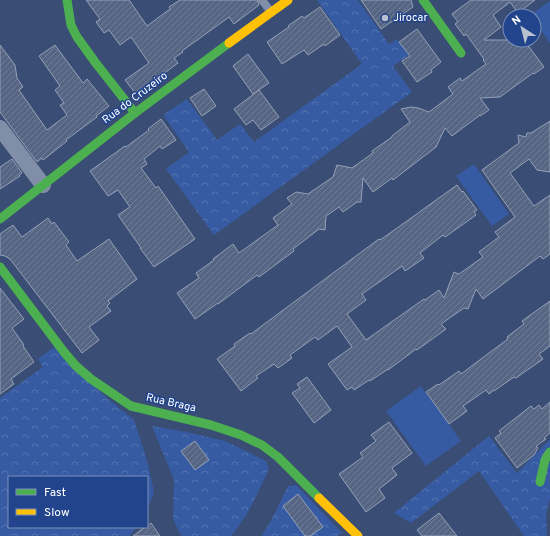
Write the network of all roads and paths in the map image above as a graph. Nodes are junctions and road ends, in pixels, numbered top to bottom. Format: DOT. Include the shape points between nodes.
graph roads {
  1 [pos="67,0"];
  2 [pos="262,0"];
  3 [pos="288,0"];
  4 [pos="423,0"];
  5 [pos="271,12"];
  6 [pos="461,53"];
  7 [pos="135,113"];
  8 [pos="0,128"];
  9 [pos="43,186"];
  10 [pos="0,220"];
  11 [pos="0,267"];
  12 [pos="550,452"];
  13 [pos="540,482"];
  14 [pos="358,536"];
  1 -- 7 [label="street" via="71,25 77,37"];
  2 -- 5 [label="lane"];
  3 -- 5 [label="street, Rua do Cruzeiro"];
  4 -- 6 [label="street"];
  5 -- 7 [label="street, Rua do Cruzeiro"];
  7 -- 9 [label="street, Rua do Cruzeiro"];
  8 -- 9 [label="street"];
  9 -- 10 [label="street, Rua do Cruzeiro"];
  11 -- 14 [label="street, Rua Braga" via="64,352 91,379 131,406 211,425 262,445 278,457"];
  12 -- 13 [label="street" via="545,460"];
}
